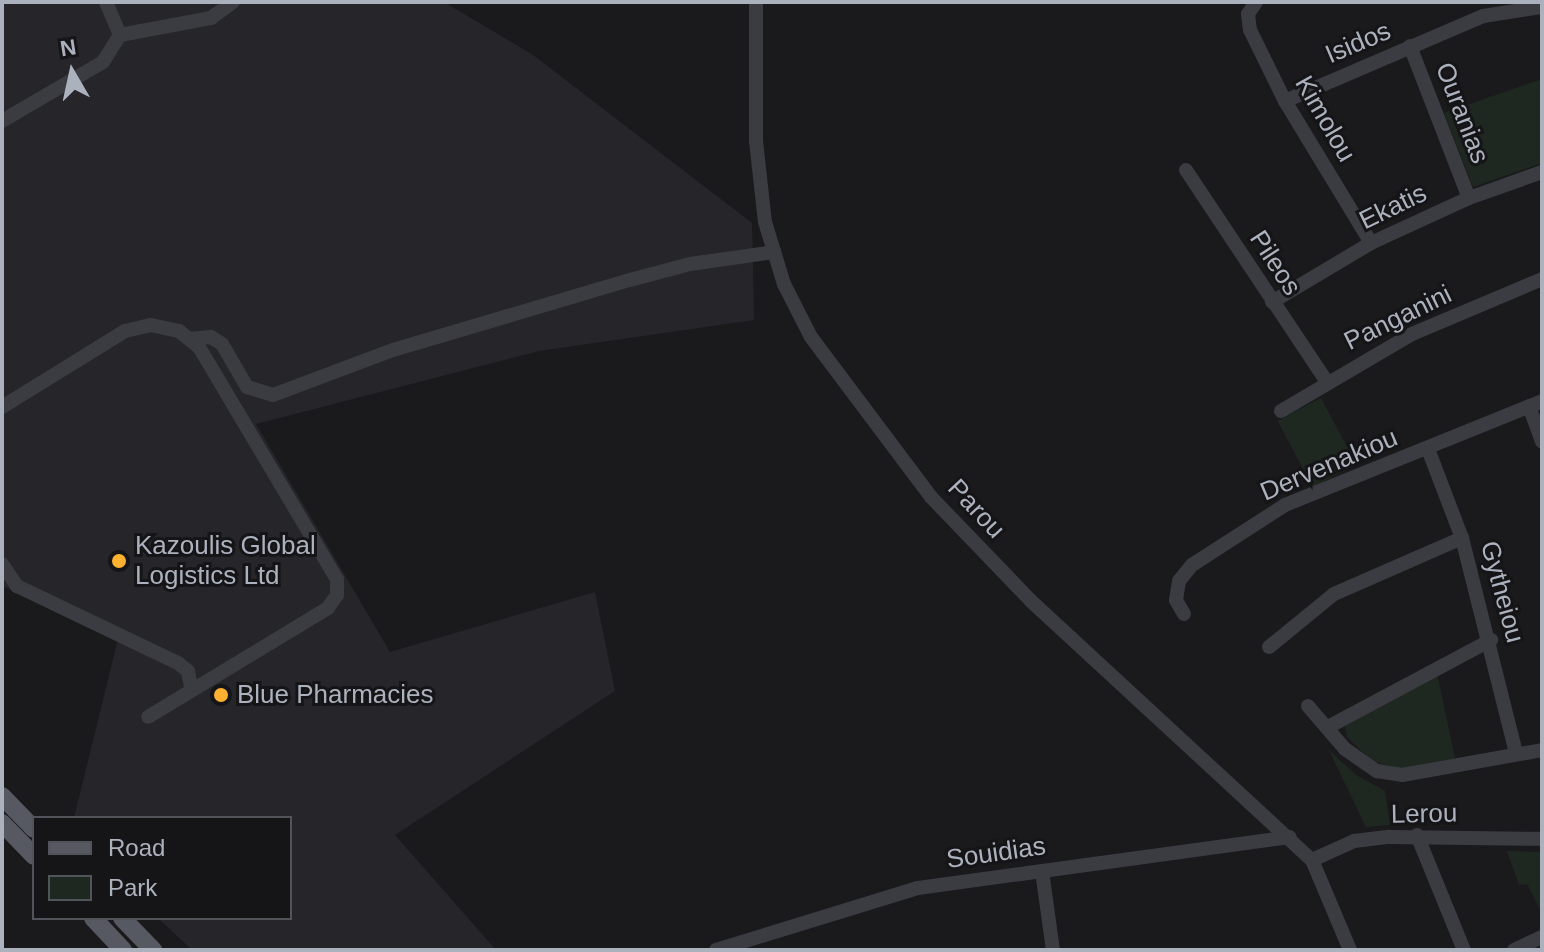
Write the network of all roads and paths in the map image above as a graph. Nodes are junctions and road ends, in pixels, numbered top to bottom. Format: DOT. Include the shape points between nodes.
graph roads {
  1 [pos="106,2"];
  2 [pos="233,2"];
  3 [pos="756,2"];
  4 [pos="1542,7"];
  5 [pos="1252,8"];
  6 [pos="120,35"];
  7 [pos="1410,46"];
  8 [pos="1285,101"];
  9 [pos="2,121"];
  10 [pos="1186,170"];
  11 [pos="1542,172"];
  12 [pos="1469,198"];
  13 [pos="1371,243"];
  14 [pos="774,252"];
  15 [pos="1542,279"];
  16 [pos="1272,302"];
  17 [pos="189,339"];
  18 [pos="1326,381"];
  19 [pos="1536,404"];
  20 [pos="2,407"];
  21 [pos="1281,411"];
  22 [pos="1542,442"];
  23 [pos="1428,449"];
  24 [pos="1462,538"];
  25 [pos="2,564"];
  26 [pos="1184,614"];
  27 [pos="1491,640"];
  28 [pos="1269,647"];
  29 [pos="192,691"];
  30 [pos="1308,706"];
  31 [pos="148,717"];
  32 [pos="1328,727"];
  33 [pos="1542,750"];
  34 [pos="1516,753"];
  35 [pos="2,796"];
  36 [pos="2,823"];
  37 [pos="32,827"];
  38 [pos="1417,835"];
  39 [pos="1290,837"];
  40 [pos="1542,839"];
  41 [pos="32,854"];
  42 [pos="1312,860"];
  43 [pos="1042,871"];
  44 [pos="95,920"];
  45 [pos="124,920"];
  46 [pos="1542,937"];
  47 [pos="752,944"];
  48 [pos="123,950"];
  49 [pos="153,950"];
  50 [pos="716,950"];
  51 [pos="1053,950"];
  52 [pos="1350,950"];
  53 [pos="1464,950"];
  54 [pos="1514,950"];
  1 -- 6 [label="street"];
  2 -- 6 [label="street" via="211,18"];
  3 -- 14 [label="street, Parou" via="756,141 765,222"];
  4 -- 7 [label="street, Isidos" via="1483,16"];
  5 -- 8 [label="street, Kimolou" via="1250,30"];
  6 -- 9 [label="street" via="103,62"];
  7 -- 8 [label="street, Isidos"];
  7 -- 12 [label="street, Ouranias"];
  8 -- 13 [label="street, Kimolou"];
  10 -- 16 [label="street, Pileos"];
  11 -- 12 [label="street, Ekatis"];
  12 -- 13 [label="street, Ekatis"];
  13 -- 16 [label="street, Ekatis"];
  14 -- 17 [label="street" via="690,264 630,280 393,350 273,395 247,387 222,344 211,337"];
  14 -- 39 [label="street, Parou" via="811,337 931,497 1031,601"];
  15 -- 18 [label="street, Panganini" via="1412,334"];
  16 -- 18 [label="street, Pileos"];
  17 -- 20 [label="street" via="179,331 151,325 125,331"];
  17 -- 29 [label="street" via="199,347 337,579 337,595 328,608"];
  18 -- 21 [label="street, Panganini"];
  19 -- 22 [label="street"];
  19 -- 23 [label="street, Dervenakiou"];
  23 -- 24 [label="street, Gytheiou"];
  23 -- 26 [label="street, Dervenakiou" via="1285,505 1192,565 1179,581 1176,600"];
  24 -- 27 [label="street, Gytheiou"];
  24 -- 28 [label="street" via="1334,594"];
  25 -- 29 [label="street" via="17,586 178,663 188,671"];
  27 -- 32 [label="street"];
  27 -- 34 [label="street, Gytheiou"];
  29 -- 31 [label="street"];
  30 -- 32 [label="street"];
  32 -- 34 [label="street" via="1345,749 1377,771 1402,775"];
  33 -- 34 [label="street"];
  35 -- 37 [label="main road"];
  36 -- 41 [label="main road"];
  38 -- 40 [label="street, Lerou"];
  38 -- 42 [label="street, Lerou" via="1354,841"];
  38 -- 53 [label="street"];
  39 -- 42 [label="street, Parou"];
  39 -- 43 [label="street, Souidias"];
  42 -- 52 [label="street, Parou"];
  43 -- 47 [label="street, Souidias" via="918,888"];
  43 -- 51 [label="street"];
  44 -- 48 [label="main road"];
  45 -- 49 [label="main road"];
  46 -- 54 [label="street"];
  47 -- 50 [label="street, Souidias"];
}
